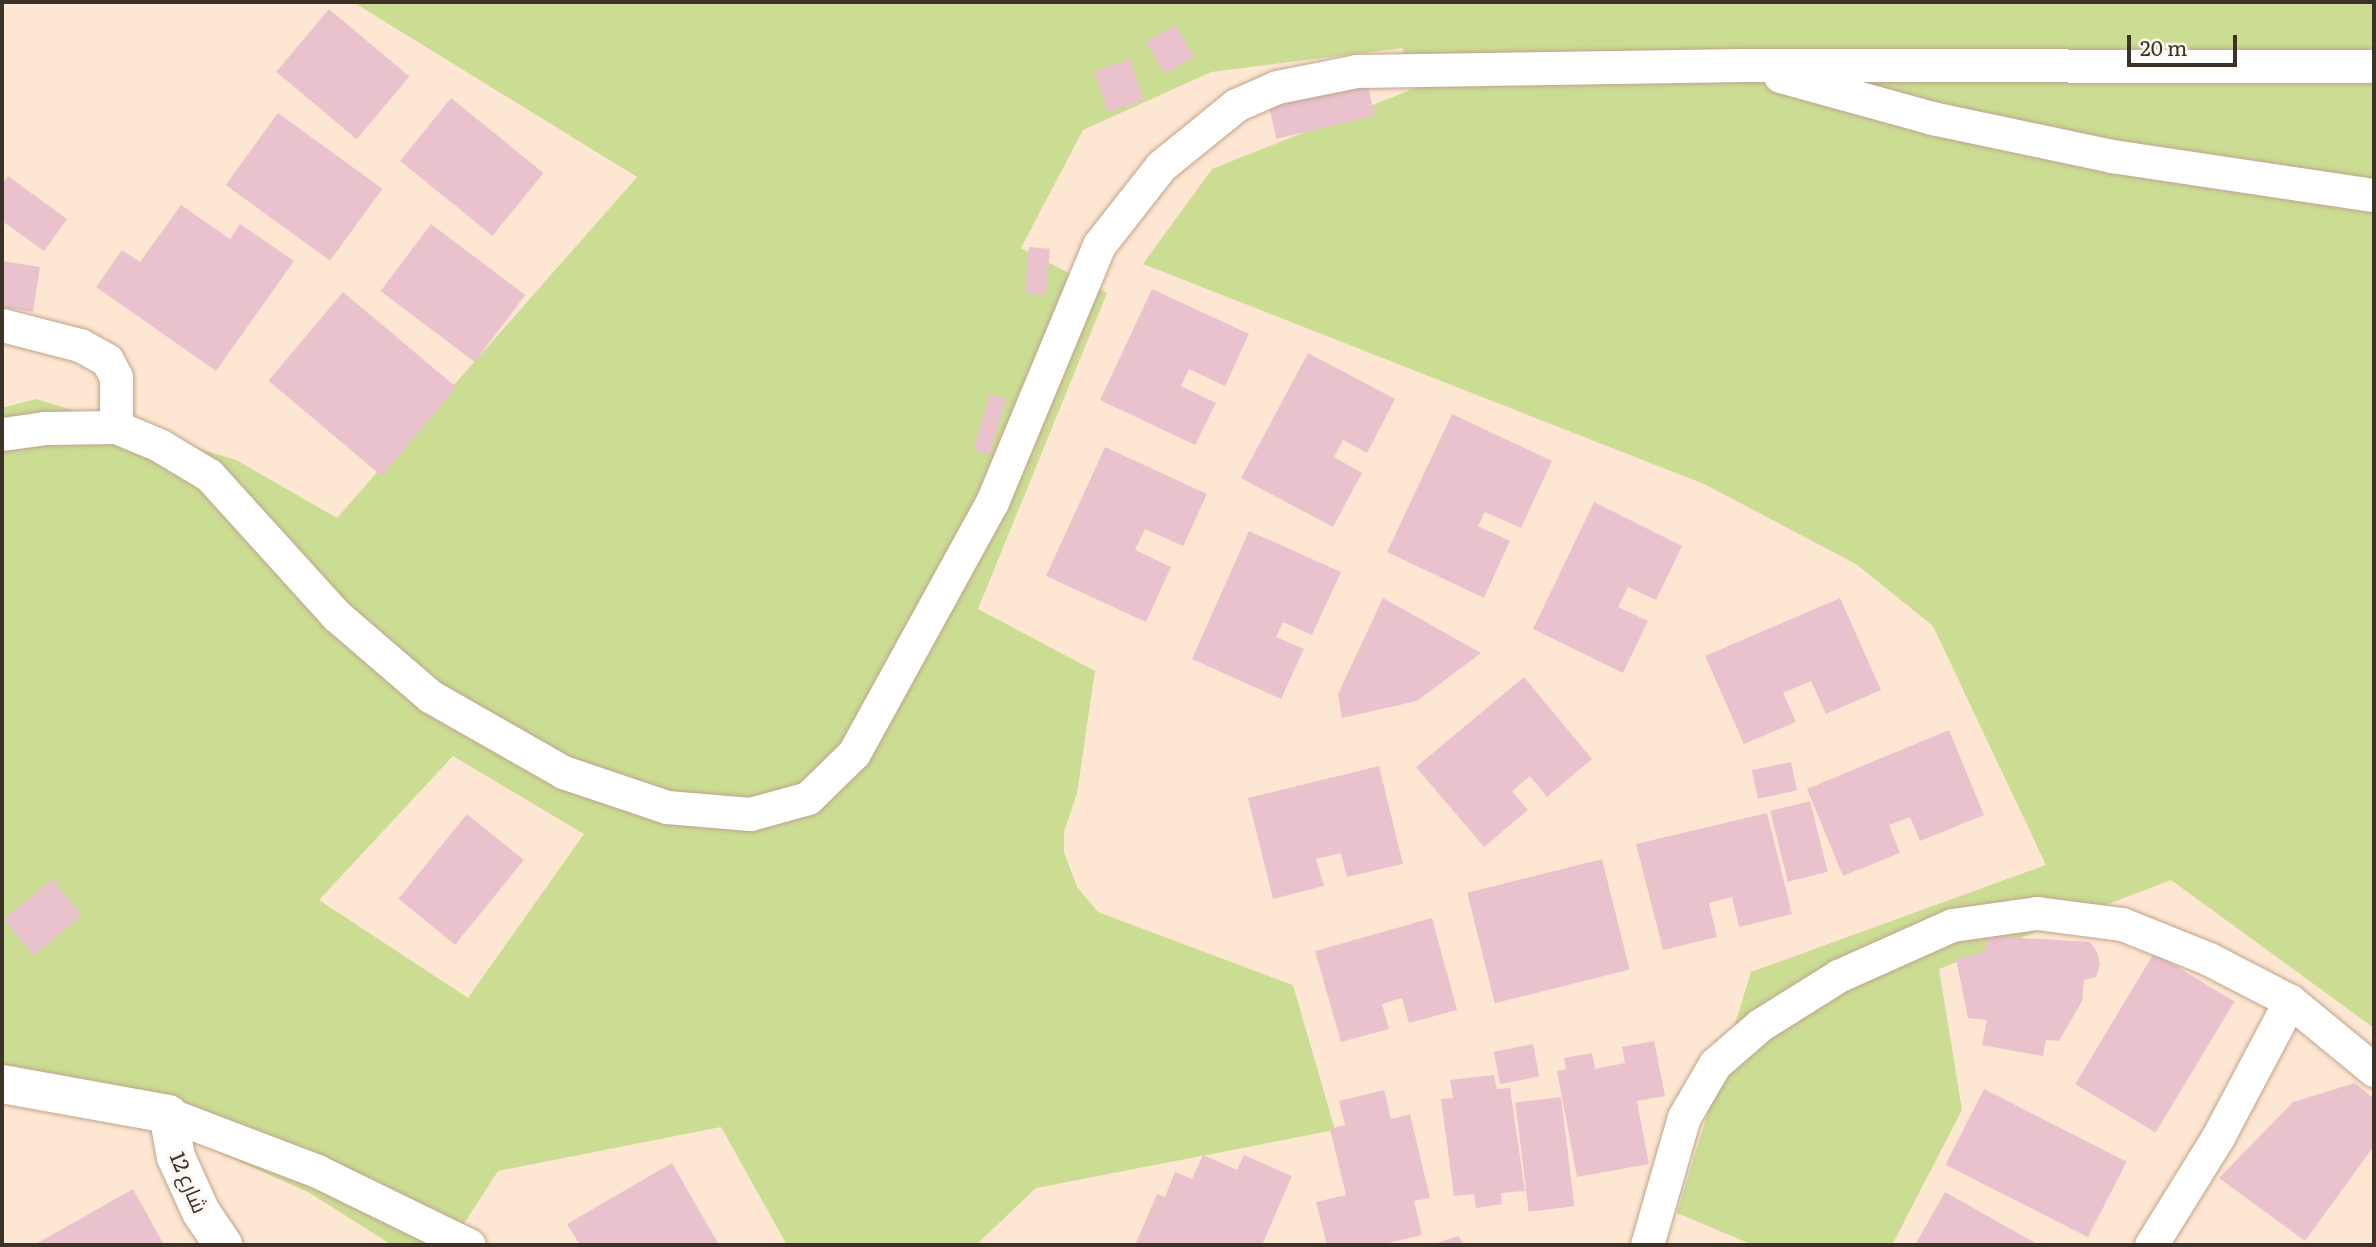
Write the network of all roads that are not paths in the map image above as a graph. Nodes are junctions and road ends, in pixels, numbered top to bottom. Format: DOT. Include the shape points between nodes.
graph roads {
  1 [pos="1743,65"];
  2 [pos="2374,66"];
  3 [pos="2374,195"];
  4 [pos="2,325"];
  5 [pos="116,427"];
  6 [pos="2,434"];
  7 [pos="2290,1001"];
  8 [pos="2374,1070"];
  9 [pos="2,1084"];
  10 [pos="168,1114"];
  11 [pos="223,1245"];
  12 [pos="469,1245"];
  13 [pos="1647,1245"];
  14 [pos="2151,1245"];
  1 -- 2 [label="street"];
  1 -- 3 [label="street" via="1932,118 2112,156"];
  1 -- 5 [label="street" via="1357,71 1300,80 1236,106 1161,166 1099,245 992,502 854,753 808,798 750,814 667,807 563,772 430,696 337,616 209,475 159,445"];
  4 -- 5 [label="street" via="80,345 107,360 116,377"];
  5 -- 6 [label="street"];
  7 -- 8 [label="street"];
  7 -- 13 [label="street" via="2209,958 2122,924 2037,913 1952,925 1838,976 1760,1025 1715,1064 1684,1117"];
  7 -- 14 [label="street" via="2218,1137"];
  9 -- 10 [label="street"];
  10 -- 11 [label="street, شارع 12" via="176,1157 201,1212"];
  10 -- 12 [label="street" via="317,1171"];
}
